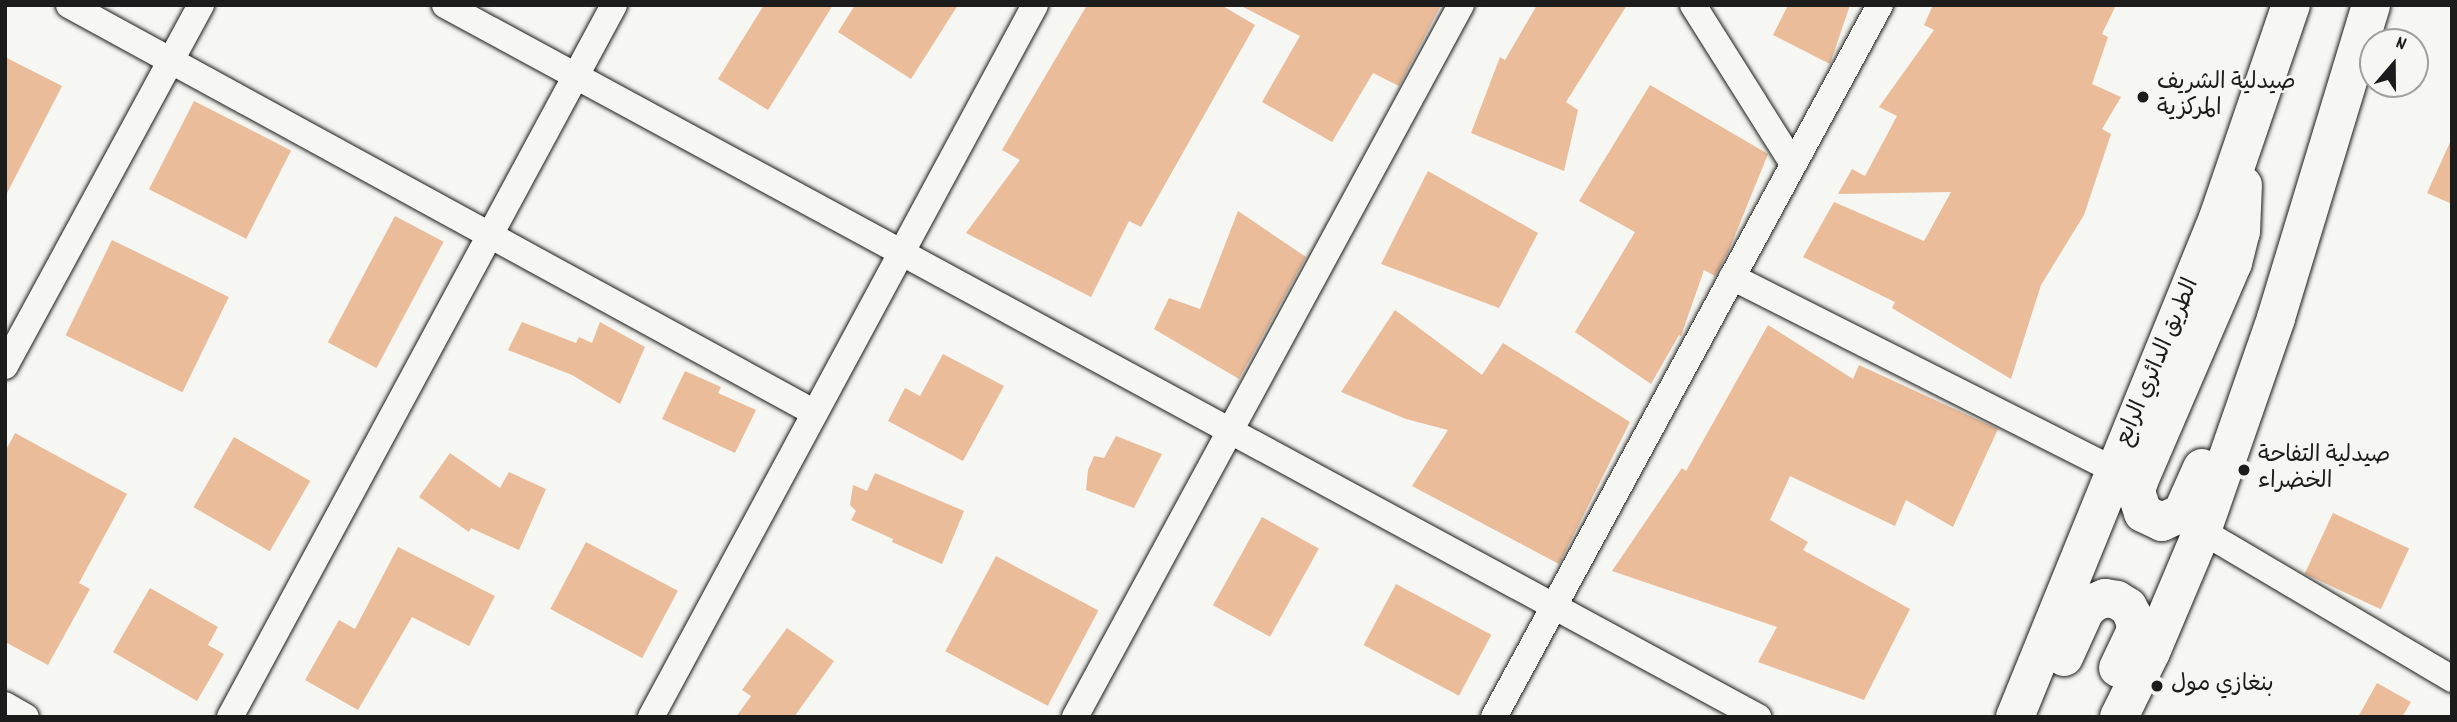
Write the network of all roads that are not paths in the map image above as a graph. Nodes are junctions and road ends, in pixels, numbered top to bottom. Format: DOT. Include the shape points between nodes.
graph roads {
  1 [pos="69,5"];
  2 [pos="201,5"];
  3 [pos="446,5"];
  4 [pos="614,5"];
  5 [pos="1035,5"];
  6 [pos="1461,5"];
  7 [pos="1693,5"];
  8 [pos="1880,5"];
  9 [pos="2291,5"];
  10 [pos="2371,5"];
  11 [pos="171,61"];
  12 [pos="576,76"];
  13 [pos="2241,155"];
  14 [pos="1793,164"];
  15 [pos="490,235"];
  16 [pos="901,252"];
  17 [pos="1732,278"];
  18 [pos="2271,335"];
  19 [pos="5,366"];
  20 [pos="815,413"];
  21 [pos="1230,430"];
  22 [pos="2115,470"];
  23 [pos="2202,531"];
  24 [pos="1554,606"];
  25 [pos="2452,679"];
  26 [pos="5,705"];
  27 [pos="26,717"];
  28 [pos="230,717"];
  29 [pos="651,717"];
  30 [pos="1075,717"];
  31 [pos="1494,717"];
  32 [pos="1758,717"];
  33 [pos="2015,717"];
  34 [pos="2039,717"];
  35 [pos="2093,717"];
  36 [pos="2119,717"];
  1 -- 11 [label="street"];
  2 -- 11 [label="street"];
  3 -- 12 [label="street"];
  4 -- 12 [label="street"];
  5 -- 16 [label="street"];
  6 -- 21 [label="street"];
  7 -- 14 [label="street"];
  8 -- 14 [label="street"];
  9 -- 13 [label="main road, الطريق الدائري الرابع"];
  10 -- 18 [label="main road"];
  11 -- 15 [label="street"];
  11 -- 19 [label="street"];
  12 -- 15 [label="street"];
  12 -- 16 [label="street"];
  13 -- 18 [label="main road" via="2244,205 2233,263 2136,492 2137,503 2151,519 2173,519 2182,513 2237,368 2246,353"];
  13 -- 22 [label="main road, الطريق الدائري الرابع"];
  14 -- 17 [label="street"];
  15 -- 20 [label="street"];
  15 -- 28 [label="street"];
  16 -- 20 [label="street"];
  16 -- 21 [label="street"];
  17 -- 22 [label="street"];
  17 -- 24 [label="street"];
  18 -- 23 [label="main road"];
  20 -- 29 [label="street"];
  21 -- 24 [label="street"];
  21 -- 30 [label="street"];
  22 -- 33 [label="main road, الطريق الدائري الرابع"];
  23 -- 25 [label="street"];
  23 -- 36 [label="main road"];
  24 -- 31 [label="street"];
  24 -- 32 [label="street"];
  26 -- 27 [label="street"];
  34 -- 35 [label="main road" via="2085,611 2105,598 2118,600 2128,607 2136,630"];
}
